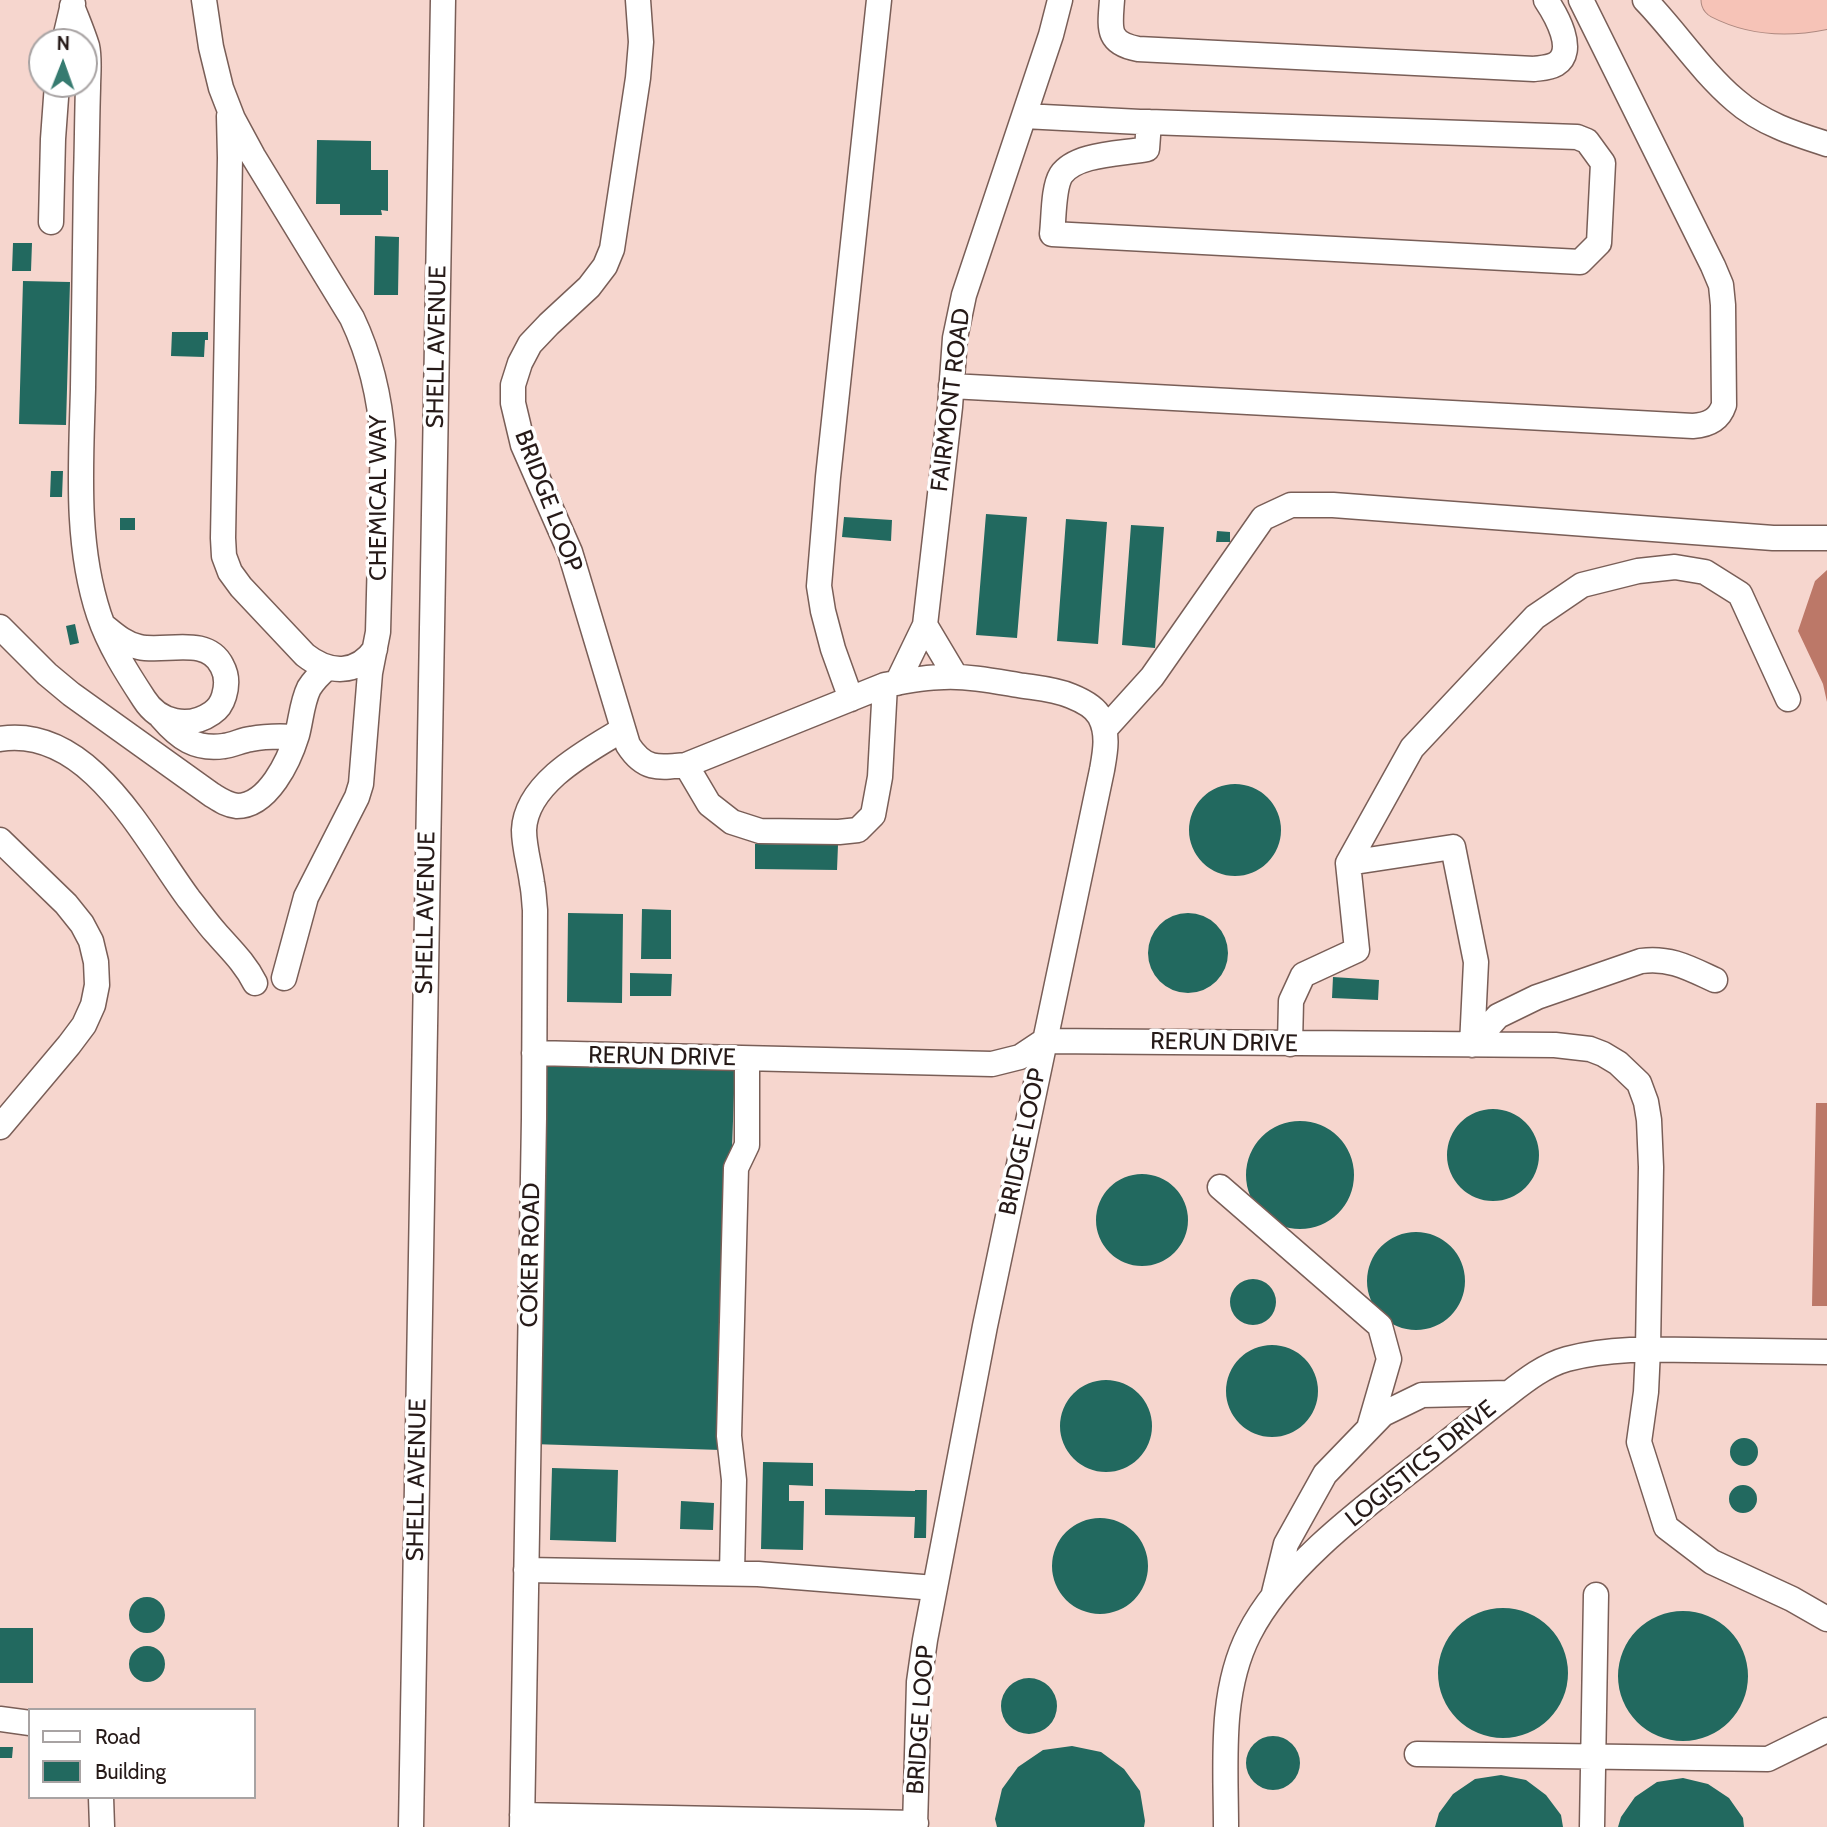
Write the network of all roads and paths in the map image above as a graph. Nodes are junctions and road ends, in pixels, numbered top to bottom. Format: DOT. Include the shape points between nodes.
graph roads {
  1 [pos="204,0"];
  2 [pos="443,0"];
  3 [pos="638,0"];
  4 [pos="879,0"];
  5 [pos="1060,0"];
  6 [pos="1112,0"];
  7 [pos="1546,0"];
  8 [pos="1581,0"];
  9 [pos="1645,0"];
  10 [pos="1720,0"];
  11 [pos="73,3"];
  12 [pos="1827,10"];
  13 [pos="67,28"];
  14 [pos="56,98"];
  15 [pos="229,109"];
  16 [pos="1024,116"];
  17 [pos="1149,122"];
  18 [pos="1827,144"];
  19 [pos="51,222"];
  20 [pos="951,386"];
  21 [pos="1827,538"];
  22 [pos="925,625"];
  23 [pos="104,626"];
  24 [pos="0,627"];
  25 [pos="375,649"];
  26 [pos="327,668"];
  27 [pos="956,677"];
  28 [pos="891,684"];
  29 [pos="851,699"];
  30 [pos="1788,699"];
  31 [pos="161,716"];
  32 [pos="1105,729"];
  33 [pos="622,730"];
  34 [pos="296,737"];
  35 [pos="0,739"];
  36 [pos="686,765"];
  37 [pos="0,840"];
  38 [pos="1348,863"];
  39 [pos="284,978"];
  40 [pos="1715,980"];
  41 [pos="255,983"];
  42 [pos="1044,1041"];
  43 [pos="1290,1044"];
  44 [pos="1472,1045"];
  45 [pos="534,1053"];
  46 [pos="747,1059"];
  47 [pos="0,1127"];
  48 [pos="1220,1187"];
  49 [pos="1648,1349"];
  50 [pos="1827,1352"];
  51 [pos="1509,1393"];
  52 [pos="1368,1429"];
  53 [pos="526,1570"];
  54 [pos="732,1573"];
  55 [pos="935,1588"];
  56 [pos="1274,1594"];
  57 [pos="1596,1595"];
  58 [pos="1827,1619"];
  59 [pos="0,1719"];
  60 [pos="28,1723"];
  61 [pos="1827,1730"];
  62 [pos="1417,1754"];
  63 [pos="1593,1756"];
  64 [pos="101,1799"];
  65 [pos="522,1821"];
  66 [pos="916,1825"];
  67 [pos="102,1827"];
  68 [pos="411,1827"];
  69 [pos="1226,1827"];
  70 [pos="1592,1827"];
  1 -- 15 [label="street, CHEMICAL WAY"];
  2 -- 68 [label="street, SHELL AVENUE"];
  3 -- 33 [label="street, BRIDGE LOOP" via="638,78 612,249 589,287 530,344 513,385 520,435 570,552"];
  4 -- 29 [label="street" via="819,586 832,649"];
  5 -- 16 [label="street, FAIRMONT ROAD"];
  6 -- 7 [label="street" via="1111,30 1124,46 1138,49 1534,69 1557,64 1564,55 1562,31"];
  8 -- 20 [label="street" via="1721,285 1724,405 1712,422 1693,426"];
  9 -- 18 [label="street" via="1736,101 1766,121"];
  10 -- 12 [label="highway" via="1774,15"];
  11 -- 13 [label="street"];
  11 -- 23 [label="street" via="88,48 81,505 89,575"];
  14 -- 19 [label="street"];
  15 -- 25 [label="street, CHEMICAL WAY" via="352,318 373,372 383,441"];
  15 -- 26 [label="street" via="224,556 241,587 305,655"];
  16 -- 17 [label="street"];
  16 -- 20 [label="street, FAIRMONT ROAD" via="964,295"];
  17 -- 17 [label="street" via="1577,137 1587,141 1603,163 1599,243 1580,262 1052,234 1061,176 1075,162 1147,149"];
  20 -- 22 [label="street, FAIRMONT ROAD"];
  21 -- 32 [label="street" via="1291,505 1263,518 1152,677"];
  22 -- 27 [label="street"];
  22 -- 28 [label="street, FAIRMONT ROAD"];
  23 -- 31 [label="street" via="146,703"];
  23 -- 31 [label="street" via="128,644 199,648 221,662 226,687 217,710 190,722"];
  24 -- 34 [label="street" via="71,694 225,803 237,806 258,799 282,770"];
  25 -- 26 [label="street" via="356,666"];
  25 -- 39 [label="street, CHEMICAL WAY" via="361,784 306,897"];
  26 -- 34 [label="street" via="309,690"];
  27 -- 28 [label="street, BRIDGE LOOP"];
  27 -- 32 [label="street, BRIDGE LOOP" via="1071,696 1099,715"];
  28 -- 29 [label="street, BRIDGE LOOP"];
  28 -- 36 [label="street" via="873,815 858,830 760,831 732,822 709,804"];
  29 -- 36 [label="street, BRIDGE LOOP"];
  30 -- 38 [label="street" via="1740,594 1705,572 1662,568 1582,585 1535,617 1412,748"];
  31 -- 34 [label="street" via="175,733 198,745"];
  32 -- 42 [label="street, BRIDGE LOOP" via="1102,770"];
  33 -- 36 [label="street, BRIDGE LOOP" via="636,757 645,764 661,768"];
  33 -- 45 [label="street, COKER ROAD" via="558,772 529,810 524,829 535,910"];
  35 -- 41 [label="street" via="44,742 101,780"];
  37 -- 47 [label="street" via="82,924 94,952 97,985 84,1025"];
  38 -- 43 [label="street" via="1357,950 1303,975 1291,1001"];
  38 -- 44 [label="street" via="1453,847 1476,962"];
  40 -- 44 [label="street" via="1669,960 1641,961 1537,997 1498,1016"];
  42 -- 43 [label="street, RERUN DRIVE"];
  42 -- 46 [label="street, RERUN DRIVE" via="1020,1058 992,1064"];
  42 -- 55 [label="street, BRIDGE LOOP"];
  43 -- 44 [label="street, RERUN DRIVE"];
  44 -- 49 [label="street, RERUN DRIVE" via="1590,1049 1618,1063 1639,1083 1646,1102 1650,1145"];
  45 -- 46 [label="street, RERUN DRIVE"];
  45 -- 53 [label="street, COKER ROAD"];
  46 -- 54 [label="street" via="747,1145 736,1168 729,1436 734,1480"];
  48 -- 52 [label="street" via="1380,1326 1389,1359"];
  49 -- 50 [label="street, LOGISTICS DRIVE"];
  49 -- 51 [label="street, LOGISTICS DRIVE" via="1568,1359"];
  49 -- 58 [label="street, RERUN DRIVE" via="1639,1442 1667,1527 1712,1562"];
  51 -- 52 [label="street" via="1422,1395 1383,1414"];
  51 -- 56 [label="street, LOGISTICS DRIVE" via="1345,1525"];
  52 -- 56 [label="street" via="1325,1474 1286,1544"];
  53 -- 54 [label="street"];
  53 -- 65 [label="street, COKER ROAD"];
  54 -- 55 [label="street"];
  55 -- 66 [label="street, BRIDGE LOOP" via="919,1682"];
  56 -- 69 [label="street, LOGISTICS DRIVE" via="1248,1634 1233,1677 1227,1715"];
  57 -- 63 [label="street"];
  59 -- 60 [label="street"];
  61 -- 63 [label="street" via="1768,1759"];
  62 -- 63 [label="street"];
  63 -- 70 [label="street"];
  64 -- 67 [label="street"];
  65 -- 66 [label="street"];
}
